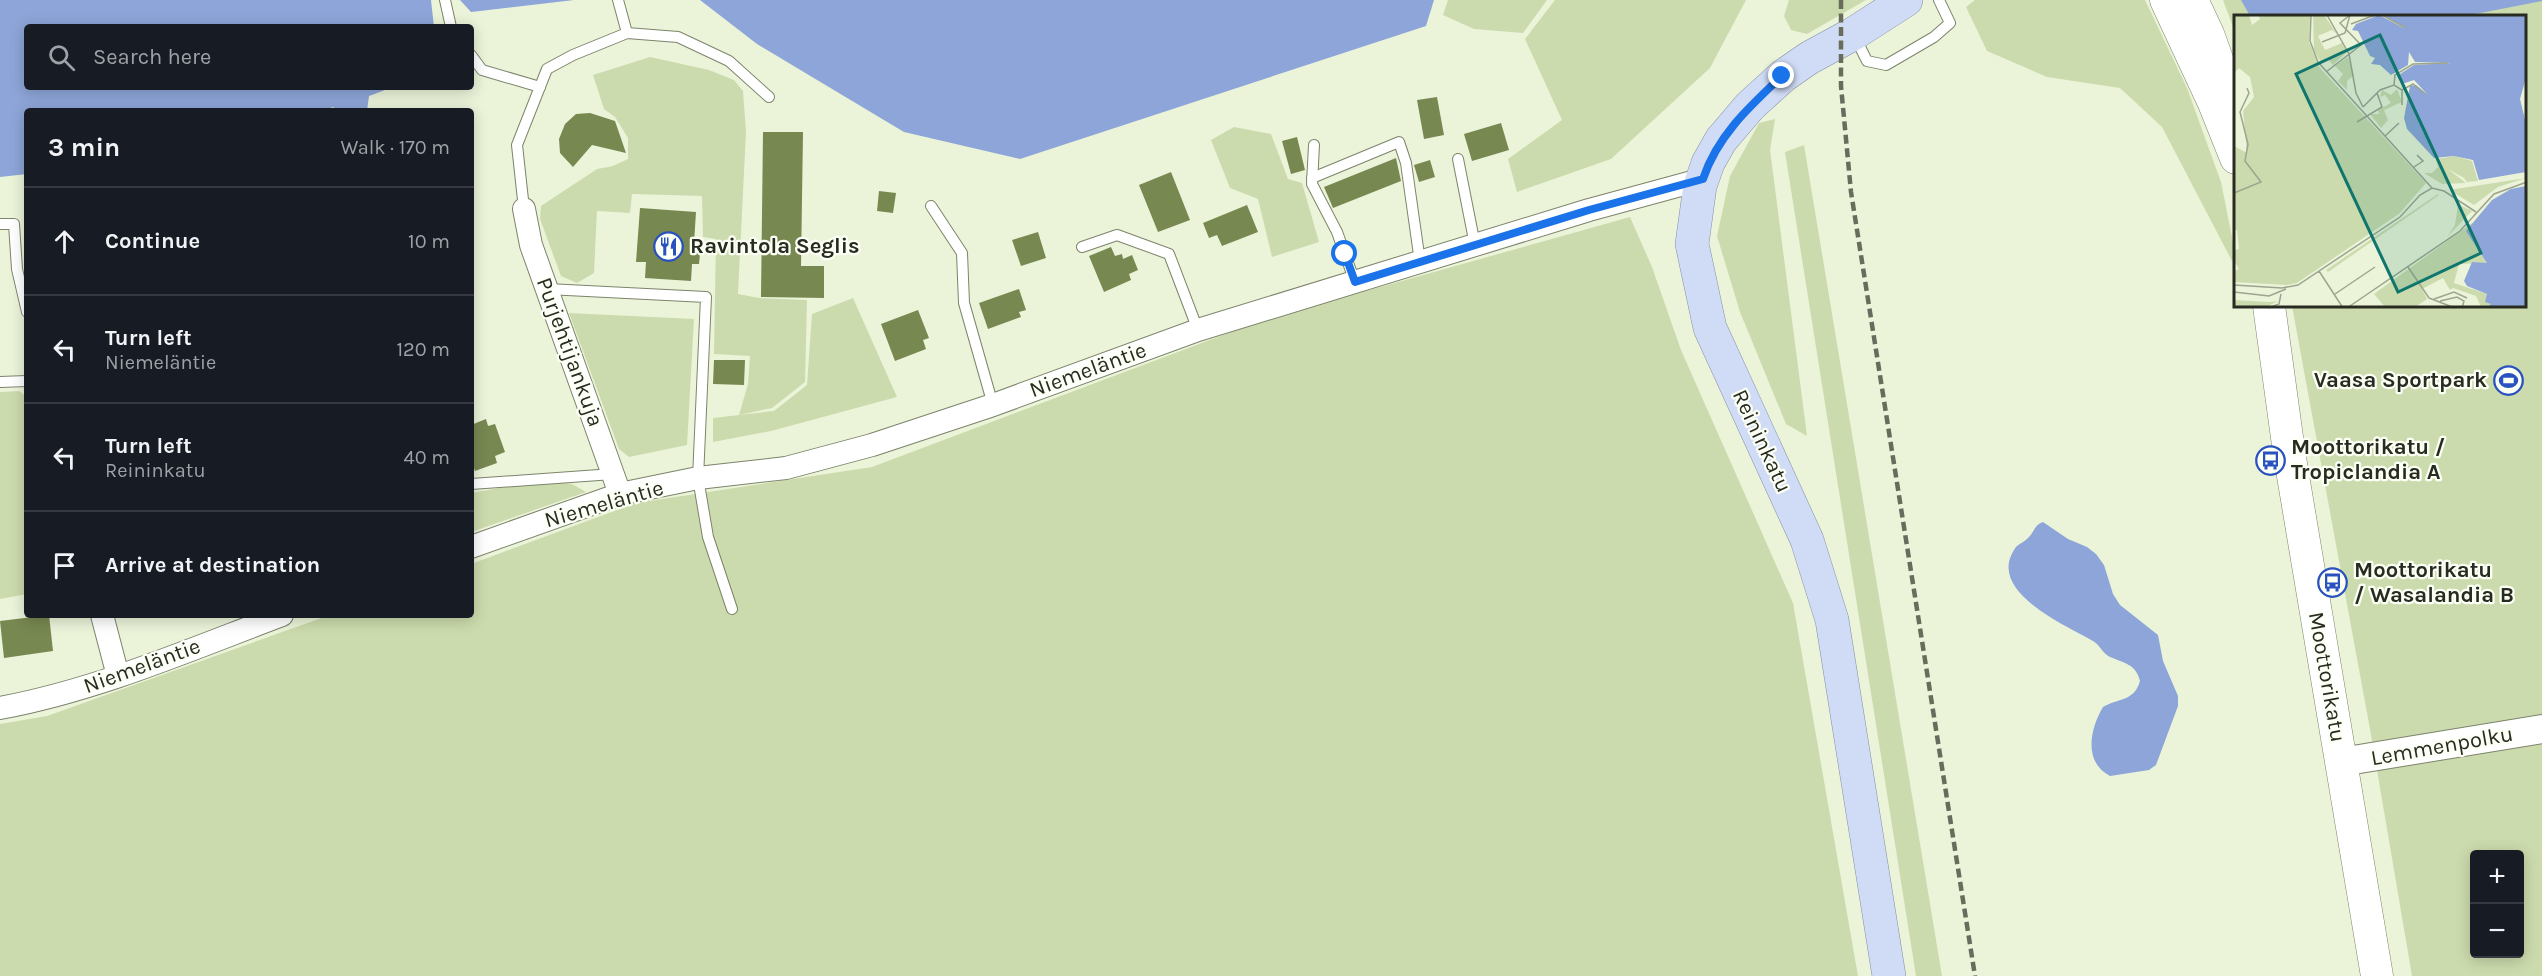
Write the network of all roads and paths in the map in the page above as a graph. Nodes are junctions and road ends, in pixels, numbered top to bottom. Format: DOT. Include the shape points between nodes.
graph roads {
  1 [pos="445,0"];
  2 [pos="618,0"];
  3 [pos="1906,0"];
  4 [pos="1939,0"];
  5 [pos="2166,0"];
  6 [pos="2192,0"];
  7 [pos="451,24"];
  8 [pos="627,33"];
  9 [pos="1853,34"];
  10 [pos="474,59"];
  11 [pos="540,87"];
  12 [pos="769,97"];
  13 [pos="2234,110"];
  14 [pos="1314,145"];
  15 [pos="2234,153"];
  16 [pos="1458,159"];
  17 [pos="1312,178"];
  18 [pos="1703,179"];
  19 [pos="931,206"];
  20 [pos="524,209"];
  21 [pos="0,224"];
  22 [pos="1475,245"];
  23 [pos="1082,247"];
  24 [pos="1420,262"];
  25 [pos="1355,282"];
  26 [pos="547,289"];
  27 [pos="24,299"];
  28 [pos="2269,308"];
  29 [pos="1198,330"];
  30 [pos="24,381"];
  31 [pos="0,382"];
  32 [pos="993,405"];
  33 [pos="698,478"];
  34 [pos="474,484"];
  35 [pos="616,484"];
  36 [pos="474,545"];
  37 [pos="732,609"];
  38 [pos="103,618"];
  39 [pos="274,618"];
  40 [pos="118,676"];
  41 [pos="0,708"];
  42 [pos="2542,729"];
  43 [pos="2341,762"];
  44 [pos="1889,976"];
  45 [pos="2377,976"];
  1 -- 7 [label="lane"];
  2 -- 8 [label="lane"];
  3 -- 9 [label="main road, Reininkatu"];
  4 -- 9 [label="lane" via="1950,23 1886,66 1867,61"];
  5 -- 15 [label="main road"];
  6 -- 13 [label="main road"];
  8 -- 11 [label="lane" via="547,69"];
  8 -- 12 [label="lane" via="678,37 729,61"];
  9 -- 18 [label="main road, Reininkatu" via="1782,76 1750,106 1721,140"];
  10 -- 11 [label="lane" via="482,70"];
  11 -- 20 [label="lane" via="517,145"];
  14 -- 17 [label="lane"];
  16 -- 22 [label="lane"];
  17 -- 24 [label="lane" via="1399,142 1406,163"];
  17 -- 25 [label="lane" via="1338,232"];
  18 -- 22 [label="street, Niemeläntie"];
  18 -- 44 [label="main road, Reininkatu" via="1692,244 1710,328 1807,540 1832,620"];
  19 -- 32 [label="lane" via="962,253 964,303"];
  20 -- 26 [label="street, Purjehtijankuja" via="531,245"];
  21 -- 27 [label="lane" via="14,224"];
  22 -- 24 [label="street, Niemeläntie"];
  23 -- 29 [label="lane" via="1117,235 1169,254"];
  24 -- 25 [label="street, Niemeläntie"];
  25 -- 29 [label="street, Niemeläntie"];
  26 -- 33 [label="lane" via="706,297"];
  26 -- 35 [label="street, Purjehtijankuja"];
  28 -- 43 [label="main road, Moottorikatu"];
  29 -- 32 [label="street, Niemeläntie"];
  30 -- 31 [label="lane"];
  32 -- 33 [label="street, Niemeläntie" via="872,445 786,468"];
  33 -- 35 [label="street, Niemeläntie"];
  33 -- 37 [label="lane" via="708,537"];
  34 -- 35 [label="lane"];
  35 -- 36 [label="street, Niemeläntie"];
  38 -- 40 [label="street"];
  39 -- 40 [label="street, Niemeläntie"];
  40 -- 41 [label="street, Niemeläntie" via="47,699"];
  42 -- 43 [label="street, Lemmenpolku"];
  43 -- 45 [label="main road, Moottorikatu"];
}
